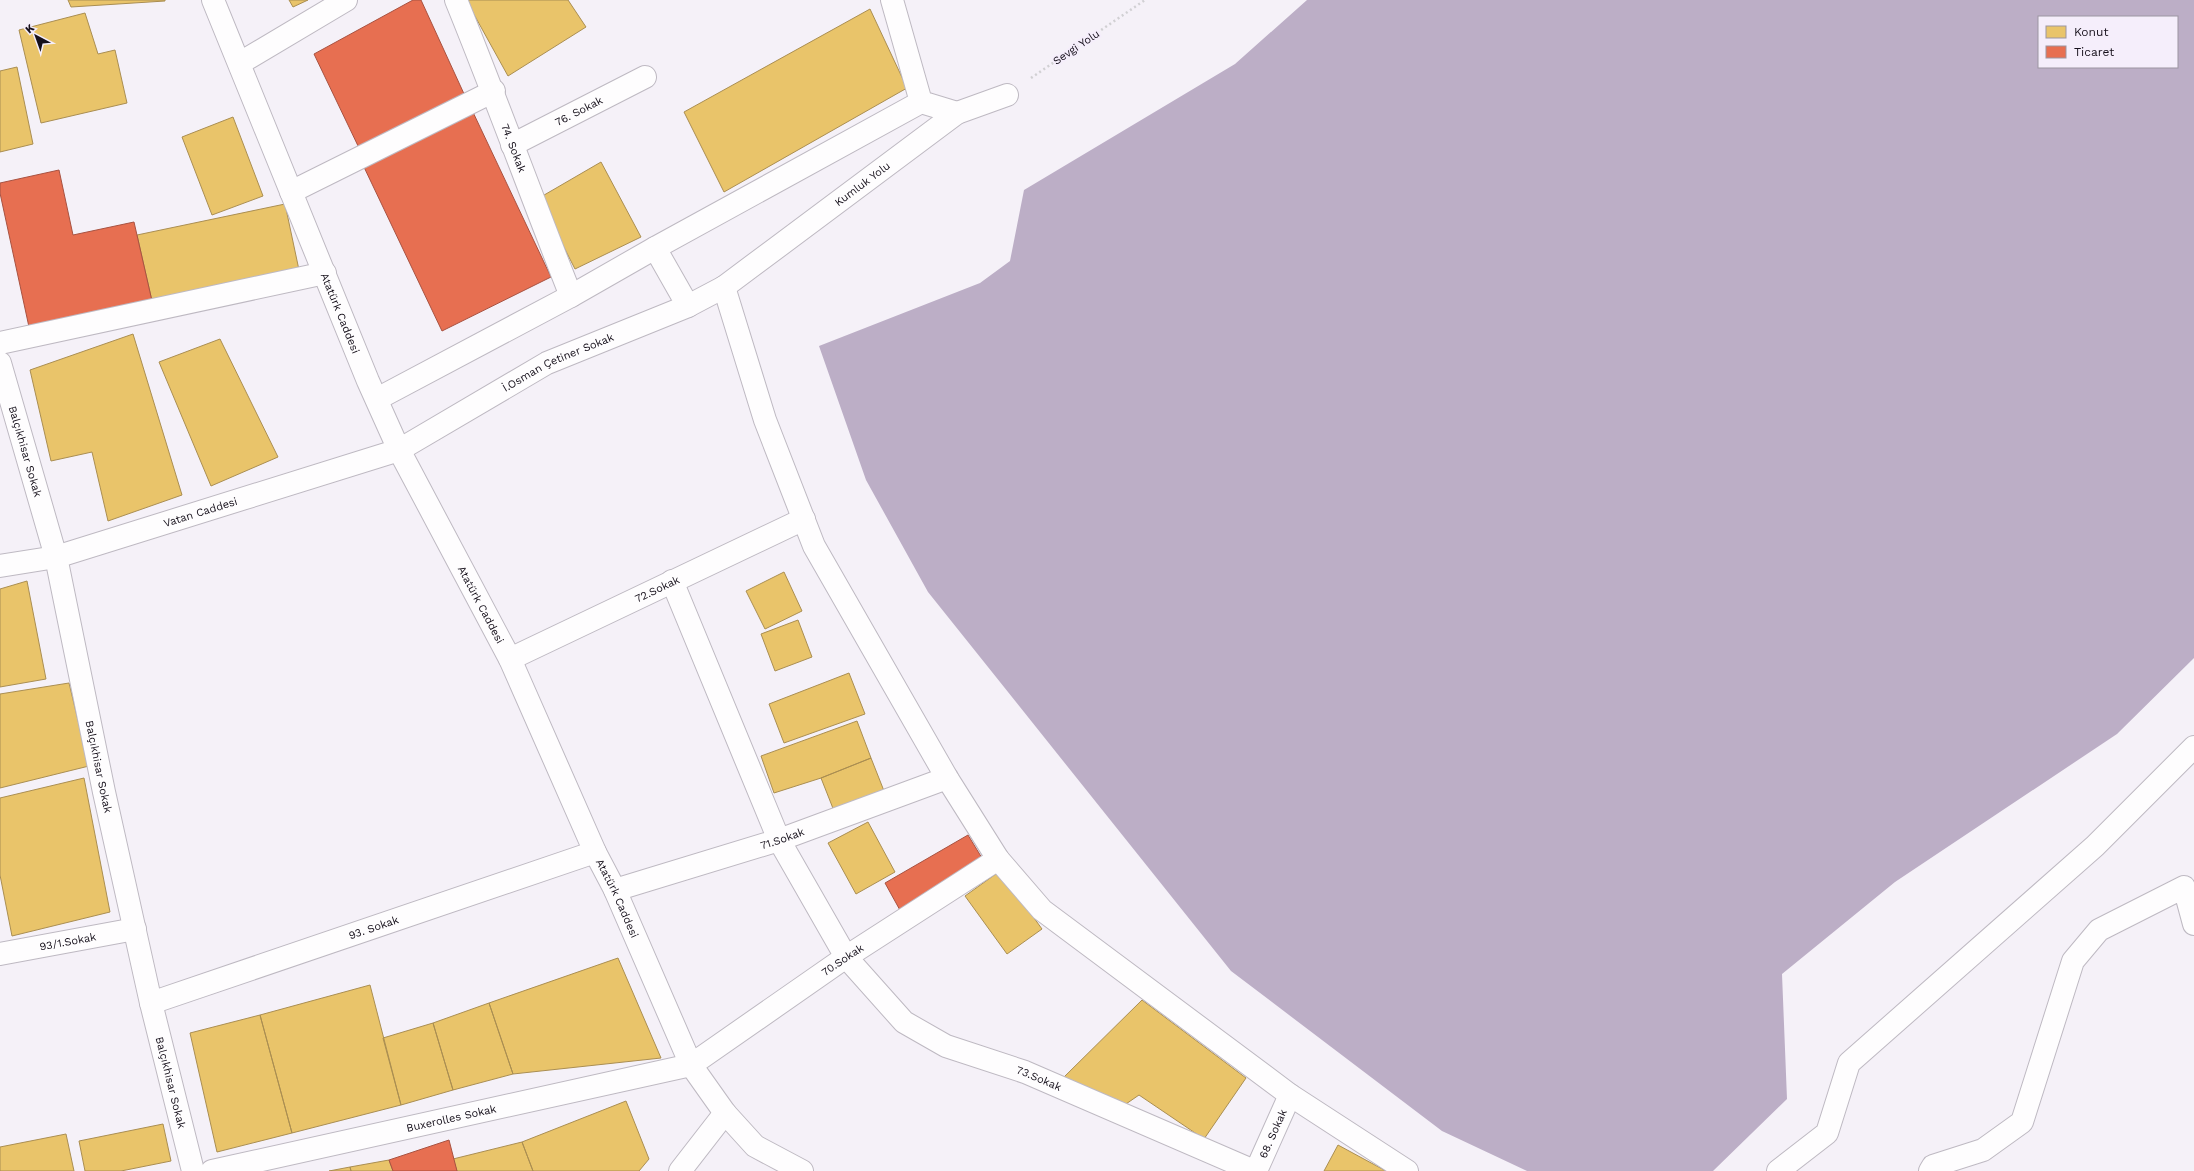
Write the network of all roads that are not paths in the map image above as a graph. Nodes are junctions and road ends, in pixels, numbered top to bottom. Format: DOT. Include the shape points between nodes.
graph roads {
  1 [pos="213,0"];
  2 [pos="346,0"];
  3 [pos="456,0"];
  4 [pos="892,0"];
  5 [pos="240,63"];
  6 [pos="645,76"];
  7 [pos="494,91"];
  8 [pos="1008,94"];
  9 [pos="922,102"];
  10 [pos="956,113"];
  11 [pos="512,145"];
  12 [pos="291,192"];
  13 [pos="655,248"];
  14 [pos="326,273"];
  15 [pos="724,287"];
  16 [pos="571,296"];
  17 [pos="688,306"];
  18 [pos="0,343"];
  19 [pos="0,363"];
  20 [pos="377,399"];
  21 [pos="399,450"];
  22 [pos="804,519"];
  23 [pos="56,557"];
  24 [pos="0,566"];
  25 [pos="672,581"];
  26 [pos="510,659"];
  27 [pos="2194,747"];
  28 [pos="947,778"];
  29 [pos="779,840"];
  30 [pos="596,852"];
  31 [pos="998,859"];
  32 [pos="615,890"];
  33 [pos="2194,924"];
  34 [pos="135,929"];
  35 [pos="0,954"];
  36 [pos="846,957"];
  37 [pos="151,1002"];
  38 [pos="690,1065"];
  39 [pos="1290,1095"];
  40 [pos="725,1113"];
  41 [pos="193,1171"];
  42 [pos="212,1171"];
  43 [pos="680,1171"];
  44 [pos="802,1171"];
  45 [pos="1255,1171"];
  46 [pos="1407,1171"];
  47 [pos="1778,1171"];
  48 [pos="1930,1171"];
  1 -- 5 [label="street, Atatürk Caddesi"];
  2 -- 5 [label="street"];
  3 -- 7 [label="street, 74. Sokak"];
  4 -- 9 [label="street"];
  5 -- 12 [label="street, Atatürk Caddesi"];
  6 -- 11 [label="street, 76. Sokak"];
  7 -- 11 [label="street, 74. Sokak"];
  7 -- 12 [label="street"];
  8 -- 10 [label="street, Kumluk Yolu"];
  9 -- 10 [label="street"];
  9 -- 13 [label="street"];
  10 -- 15 [label="street, Kumluk Yolu"];
  11 -- 16 [label="street, 74. Sokak"];
  12 -- 14 [label="street, Atatürk Caddesi"];
  13 -- 16 [label="street"];
  13 -- 17 [label="street"];
  14 -- 18 [label="street"];
  14 -- 20 [label="street, Atatürk Caddesi"];
  15 -- 17 [label="street, İ.Osman Çetiner Sokak"];
  15 -- 22 [label="street" via="764,420"];
  16 -- 20 [label="street"];
  17 -- 21 [label="street, İ.Osman Çetiner Sokak" via="547,364"];
  19 -- 23 [label="street, Balçıkhisar Sokak"];
  20 -- 21 [label="street, Atatürk Caddesi"];
  21 -- 23 [label="street, Vatan Caddesi"];
  21 -- 26 [label="street, Atatürk Caddesi"];
  22 -- 25 [label="street, 72.Sokak"];
  22 -- 28 [label="street" via="814,546"];
  23 -- 24 [label="street, Vatan Caddesi"];
  23 -- 34 [label="street, Balçıkhisar Sokak"];
  25 -- 26 [label="street, 72.Sokak"];
  25 -- 29 [label="street, 73.Sokak"];
  26 -- 30 [label="street, Atatürk Caddesi"];
  27 -- 47 [label="street" via="2095,846 1849,1064 1827,1133"];
  28 -- 29 [label="street, 71.Sokak"];
  28 -- 31 [label="street"];
  29 -- 32 [label="street, 71.Sokak"];
  29 -- 36 [label="street, 73.Sokak"];
  30 -- 32 [label="street, Atatürk Caddesi"];
  30 -- 37 [label="street, 93. Sokak"];
  31 -- 36 [label="street, 70.Sokak"];
  31 -- 39 [label="street" via="1042,910"];
  32 -- 38 [label="street, Atatürk Caddesi"];
  33 -- 48 [label="street" via="2184,887 2099,930 2074,961 2022,1122 1983,1150 1932,1166"];
  34 -- 35 [label="street, 93/1.Sokak"];
  34 -- 37 [label="street, Balçıkhisar Sokak"];
  36 -- 38 [label="street, 70.Sokak"];
  36 -- 45 [label="street, 73.Sokak" via="904,1022 946,1046 1025,1072"];
  37 -- 41 [label="street, Balçıkhisar Sokak"];
  38 -- 40 [label="street, Atatürk Caddesi"];
  38 -- 42 [label="street, Buxerolles Sokak"];
  39 -- 45 [label="street, 68. Sokak"];
  39 -- 46 [label="street"];
  40 -- 43 [label="street"];
  40 -- 44 [label="street, Atatürk Caddesi" via="755,1146"];
}
